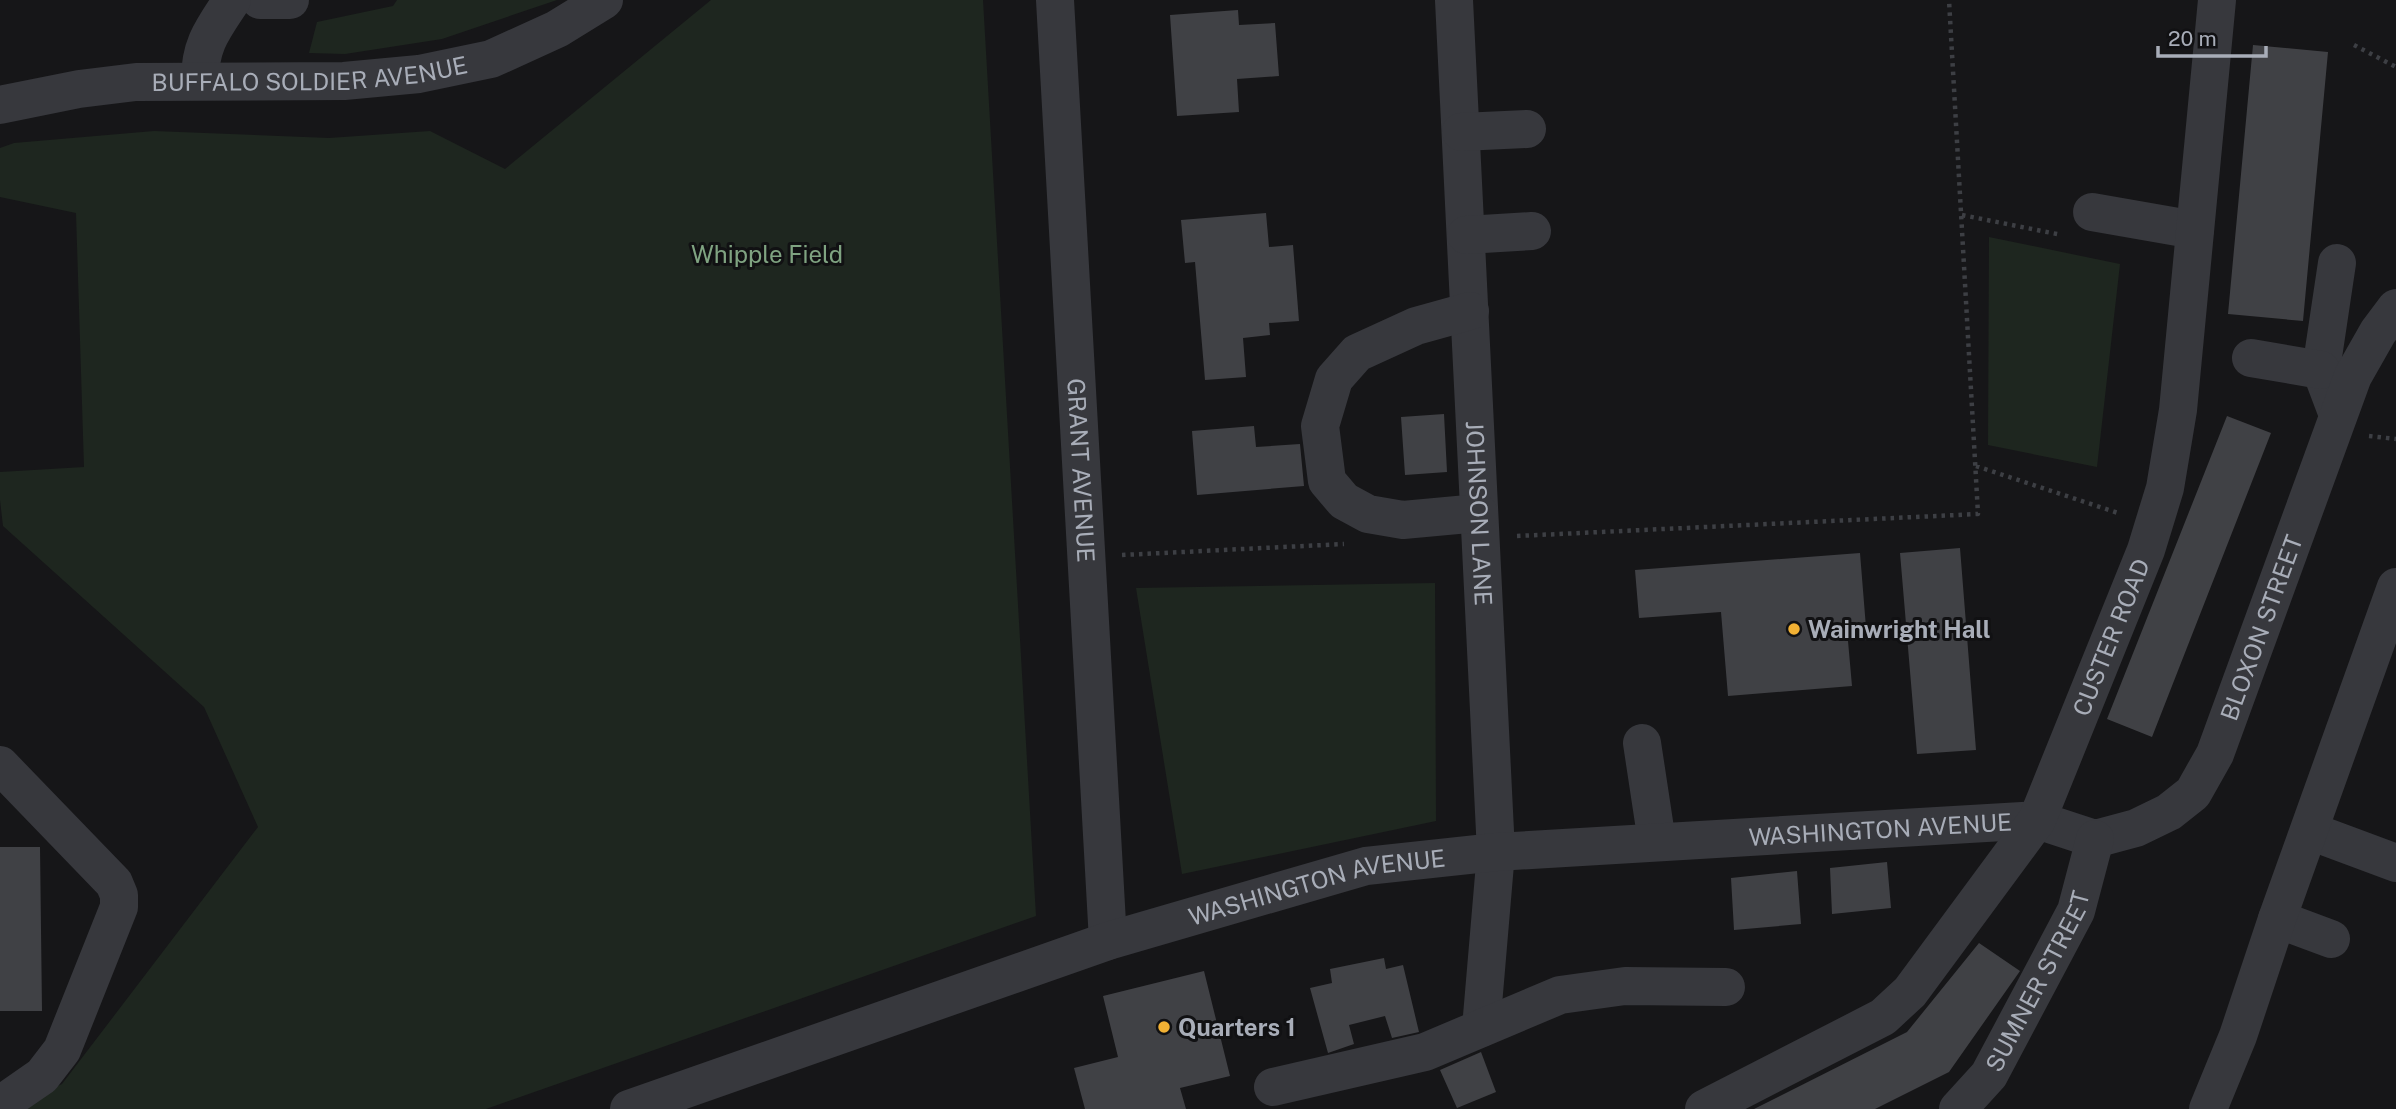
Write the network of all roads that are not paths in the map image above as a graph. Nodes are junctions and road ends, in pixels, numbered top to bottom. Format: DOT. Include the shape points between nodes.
graph roads {
  1 [pos="232,0"];
  2 [pos="260,0"];
  3 [pos="290,0"];
  4 [pos="604,0"];
  5 [pos="1055,0"];
  6 [pos="1454,0"];
  7 [pos="2217,0"];
  8 [pos="200,80"];
  9 [pos="0,105"];
  10 [pos="1527,129"];
  11 [pos="1461,132"];
  12 [pos="2092,212"];
  13 [pos="2195,230"];
  14 [pos="1532,231"];
  15 [pos="1466,235"];
  16 [pos="2337,263"];
  17 [pos="2396,309"];
  18 [pos="1470,311"];
  19 [pos="2251,358"];
  20 [pos="2321,370"];
  21 [pos="2338,415"];
  22 [pos="1480,526"];
  23 [pos="2396,587"];
  24 [pos="1642,743"];
  25 [pos="0,765"];
  26 [pos="2037,820"];
  27 [pos="2311,831"];
  28 [pos="2095,839"];
  29 [pos="1657,842"];
  30 [pos="1496,852"];
  31 [pos="2396,863"];
  32 [pos="2277,919"];
  33 [pos="2331,939"];
  34 [pos="1108,941"];
  35 [pos="1726,986"];
  36 [pos="1480,1028"];
  37 [pos="1273,1087"];
  38 [pos="0,1105"];
  39 [pos="629,1109"];
  40 [pos="1704,1109"];
  41 [pos="1958,1109"];
  42 [pos="2208,1109"];
  1 -- 8 [label="street" via="208,36 201,54"];
  2 -- 3 [label="street"];
  4 -- 8 [label="street, BUFFALO SOLDIER AVENUE" via="557,29 491,59 419,74 344,80"];
  5 -- 34 [label="street, GRANT AVENUE"];
  6 -- 11 [label="street, JOHNSON LANE"];
  7 -- 13 [label="street, CUSTER ROAD"];
  8 -- 9 [label="street, BUFFALO SOLDIER AVENUE" via="100,85"];
  10 -- 11 [label="street"];
  11 -- 15 [label="street, JOHNSON LANE"];
  12 -- 13 [label="street"];
  13 -- 26 [label="street, CUSTER ROAD" via="2178,410 2165,488 2141,562"];
  14 -- 15 [label="street"];
  15 -- 18 [label="street, JOHNSON LANE"];
  16 -- 20 [label="street"];
  17 -- 21 [label="street, BLOXON STREET" via="2353,376"];
  18 -- 22 [label="street, JOHNSON LANE"];
  18 -- 22 [label="street" via="1416,326 1357,353 1334,379 1320,426 1326,481 1344,501 1368,514"];
  19 -- 20 [label="street"];
  20 -- 21 [label="street"];
  21 -- 28 [label="street, BLOXON STREET" via="2215,754 2193,793 2169,812 2136,828"];
  22 -- 30 [label="street, JOHNSON LANE"];
  23 -- 27 [label="street"];
  24 -- 29 [label="street"];
  25 -- 38 [label="street" via="114,883 119,895 119,907 62,1050 42,1076"];
  26 -- 28 [label="street"];
  26 -- 29 [label="street, WASHINGTON AVENUE"];
  26 -- 40 [label="street, CUSTER ROAD" via="1910,992 1883,1017"];
  27 -- 31 [label="street"];
  27 -- 32 [label="street"];
  28 -- 41 [label="street, SUMNER STREET" via="2076,911 1989,1075"];
  29 -- 30 [label="street, WASHINGTON AVENUE"];
  30 -- 34 [label="street, WASHINGTON AVENUE" via="1366,866"];
  30 -- 36 [label="street, JOHNSON LANE"];
  32 -- 33 [label="street"];
  32 -- 42 [label="street"];
  34 -- 39 [label="street, WASHINGTON AVENUE"];
  35 -- 36 [label="street" via="1625,986 1560,995"];
  36 -- 37 [label="street" via="1426,1052"];
}
